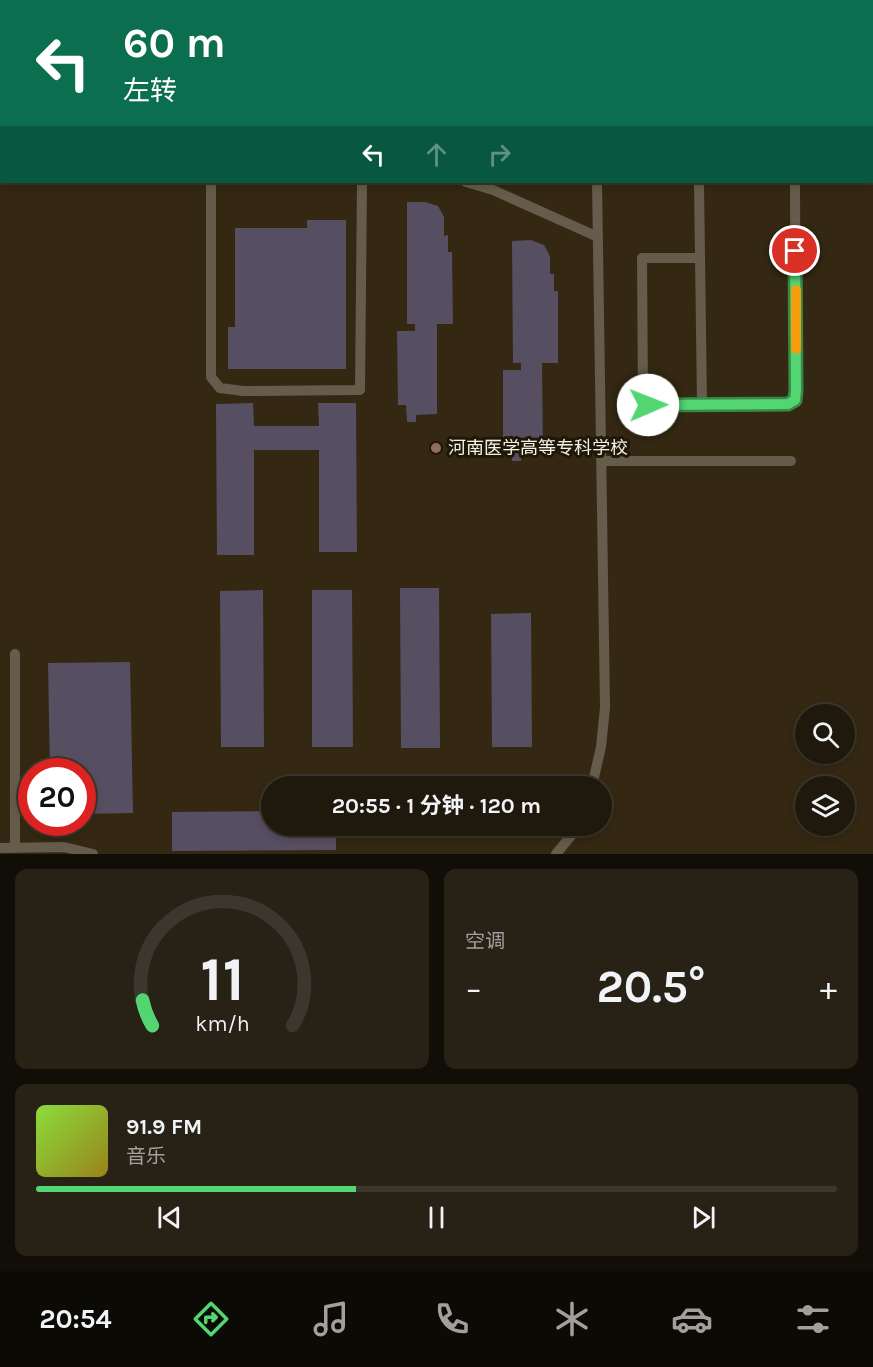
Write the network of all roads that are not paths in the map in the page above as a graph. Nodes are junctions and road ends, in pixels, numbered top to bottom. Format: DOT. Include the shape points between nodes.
graph roads {
  1 [pos="211,183"];
  2 [pos="362,183"];
  3 [pos="469,183"];
  4 [pos="597,183"];
  5 [pos="699,183"];
  6 [pos="795,183"];
  7 [pos="598,237"];
  8 [pos="700,258"];
  9 [pos="702,405"];
  10 [pos="602,461"];
  11 [pos="791,461"];
  12 [pos="15,654"];
  13 [pos="594,776"];
  14 [pos="571,836"];
  15 [pos="15,847"];
  16 [pos="0,848"];
  17 [pos="93,854"];
  18 [pos="556,854"];
  1 -- 2 [label="lane" via="211,377 220,388 255,391 360,390"];
  3 -- 7 [label="lane"];
  4 -- 7 [label="lane"];
  5 -- 8 [label="lane"];
  6 -- 9 [label="lane" via="795,400 788,404"];
  7 -- 10 [label="lane"];
  8 -- 9 [label="lane"];
  8 -- 9 [label="lane" via="642,258 643,401 648,405"];
  10 -- 11 [label="lane"];
  10 -- 13 [label="lane" via="605,707"];
  12 -- 15 [label="lane"];
  14 -- 18 [label="lane"];
  15 -- 16 [label="lane"];
  15 -- 17 [label="lane" via="64,847"];
}
